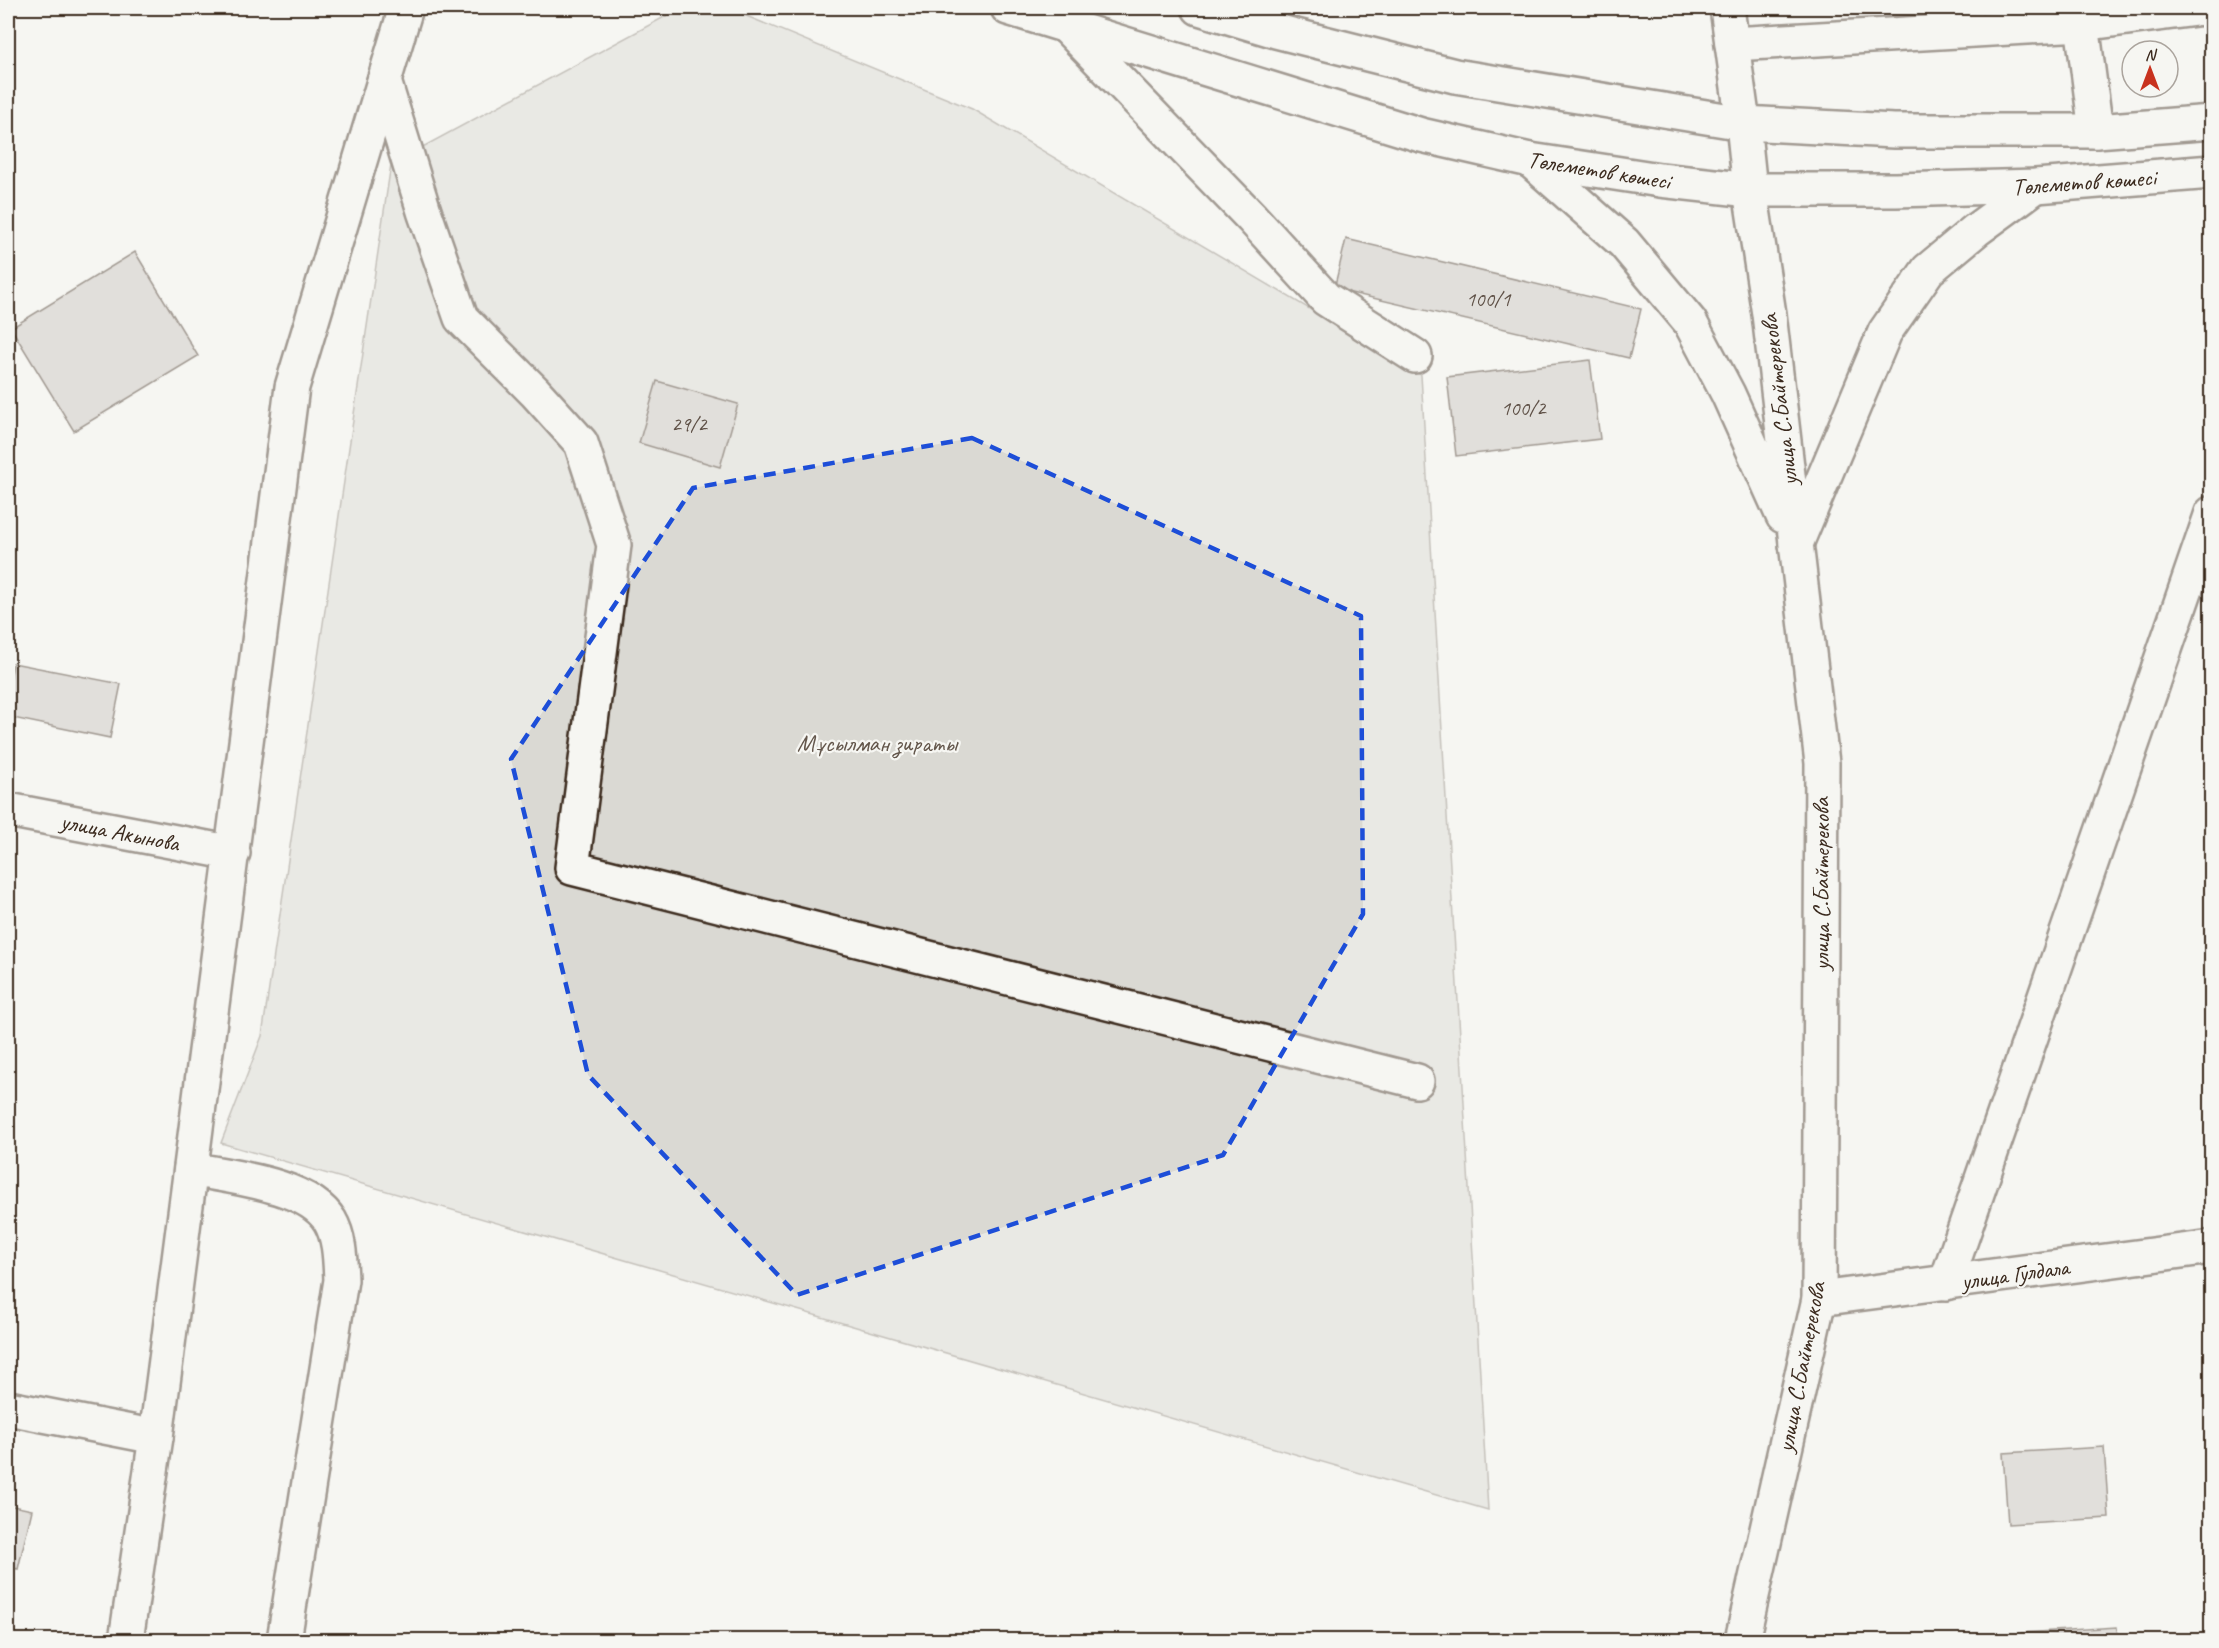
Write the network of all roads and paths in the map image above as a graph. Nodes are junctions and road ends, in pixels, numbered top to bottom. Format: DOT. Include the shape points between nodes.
graph roads {
  1 [pos="406,8"];
  2 [pos="1008,8"];
  3 [pos="1199,8"];
  4 [pos="1727,8"];
  5 [pos="2204,8"];
  6 [pos="2082,24"];
  7 [pos="1066,26"];
  8 [pos="1732,44"];
  9 [pos="384,81"];
  10 [pos="2211,122"];
  11 [pos="1743,123"];
  12 [pos="2096,131"];
  13 [pos="1530,160"];
  14 [pos="2211,172"];
  15 [pos="2036,186"];
  16 [pos="1750,190"];
  17 [pos="1415,356"];
  18 [pos="2211,513"];
  19 [pos="1796,545"];
  20 [pos="8,810"];
  21 [pos="232,853"];
  22 [pos="1417,1081"];
  23 [pos="191,1168"];
  24 [pos="2211,1247"];
  25 [pos="1946,1283"];
  26 [pos="1819,1299"];
  27 [pos="8,1408"];
  28 [pos="156,1437"];
  29 [pos="126,1641"];
  30 [pos="284,1641"];
  31 [pos="1742,1641"];
  1 -- 9 [label="main road"];
  2 -- 7 [label="main road, Төлеметов көшесі"];
  3 -- 11 [label="main road, Төлеметов көшесі" via="1455,76"];
  4 -- 8 [label="main road, улица С.Байтерекова"];
  5 -- 6 [label="main road"];
  6 -- 8 [label="main road"];
  6 -- 12 [label="main road"];
  7 -- 13 [label="main road, Төлеметов көшесі" via="1421,135"];
  7 -- 17 [label="main road" via="1326,299"];
  8 -- 11 [label="main road, улица С.Байтерекова"];
  9 -- 21 [label="main road" via="292,387"];
  9 -- 22 [label="main road" via="461,318 582,443 614,544 572,868"];
  10 -- 12 [label="main road, Төлеметов көшесі"];
  11 -- 12 [label="main road, Төлеметов көшесі" via="1894,131"];
  11 -- 16 [label="main road, улица С.Байтерекова"];
  13 -- 16 [label="main road, Төлеметов көшесі"];
  13 -- 19 [label="main road" via="1624,243 1690,322 1728,394"];
  14 -- 15 [label="main road, Төлеметов көшесі"];
  15 -- 16 [label="main road, Төлеметов көшесі"];
  15 -- 19 [label="main road" via="1928,270 1885,332"];
  16 -- 19 [label="main road, улица С.Байтерекова"];
  18 -- 25 [label="main road"];
  19 -- 26 [label="main road, улица С.Байтерекова" via="1822,763"];
  20 -- 21 [label="main road, улица Акынова"];
  21 -- 23 [label="main road"];
  23 -- 28 [label="main road"];
  23 -- 30 [label="main road" via="282,1188 315,1204 331,1221 340,1252 341,1280"];
  24 -- 25 [label="main road, улица Гулдала"];
  25 -- 26 [label="main road, улица Гулдала"];
  26 -- 31 [label="main road, улица С.Байтерекова"];
  27 -- 28 [label="main road"];
  28 -- 29 [label="main road"];
}
